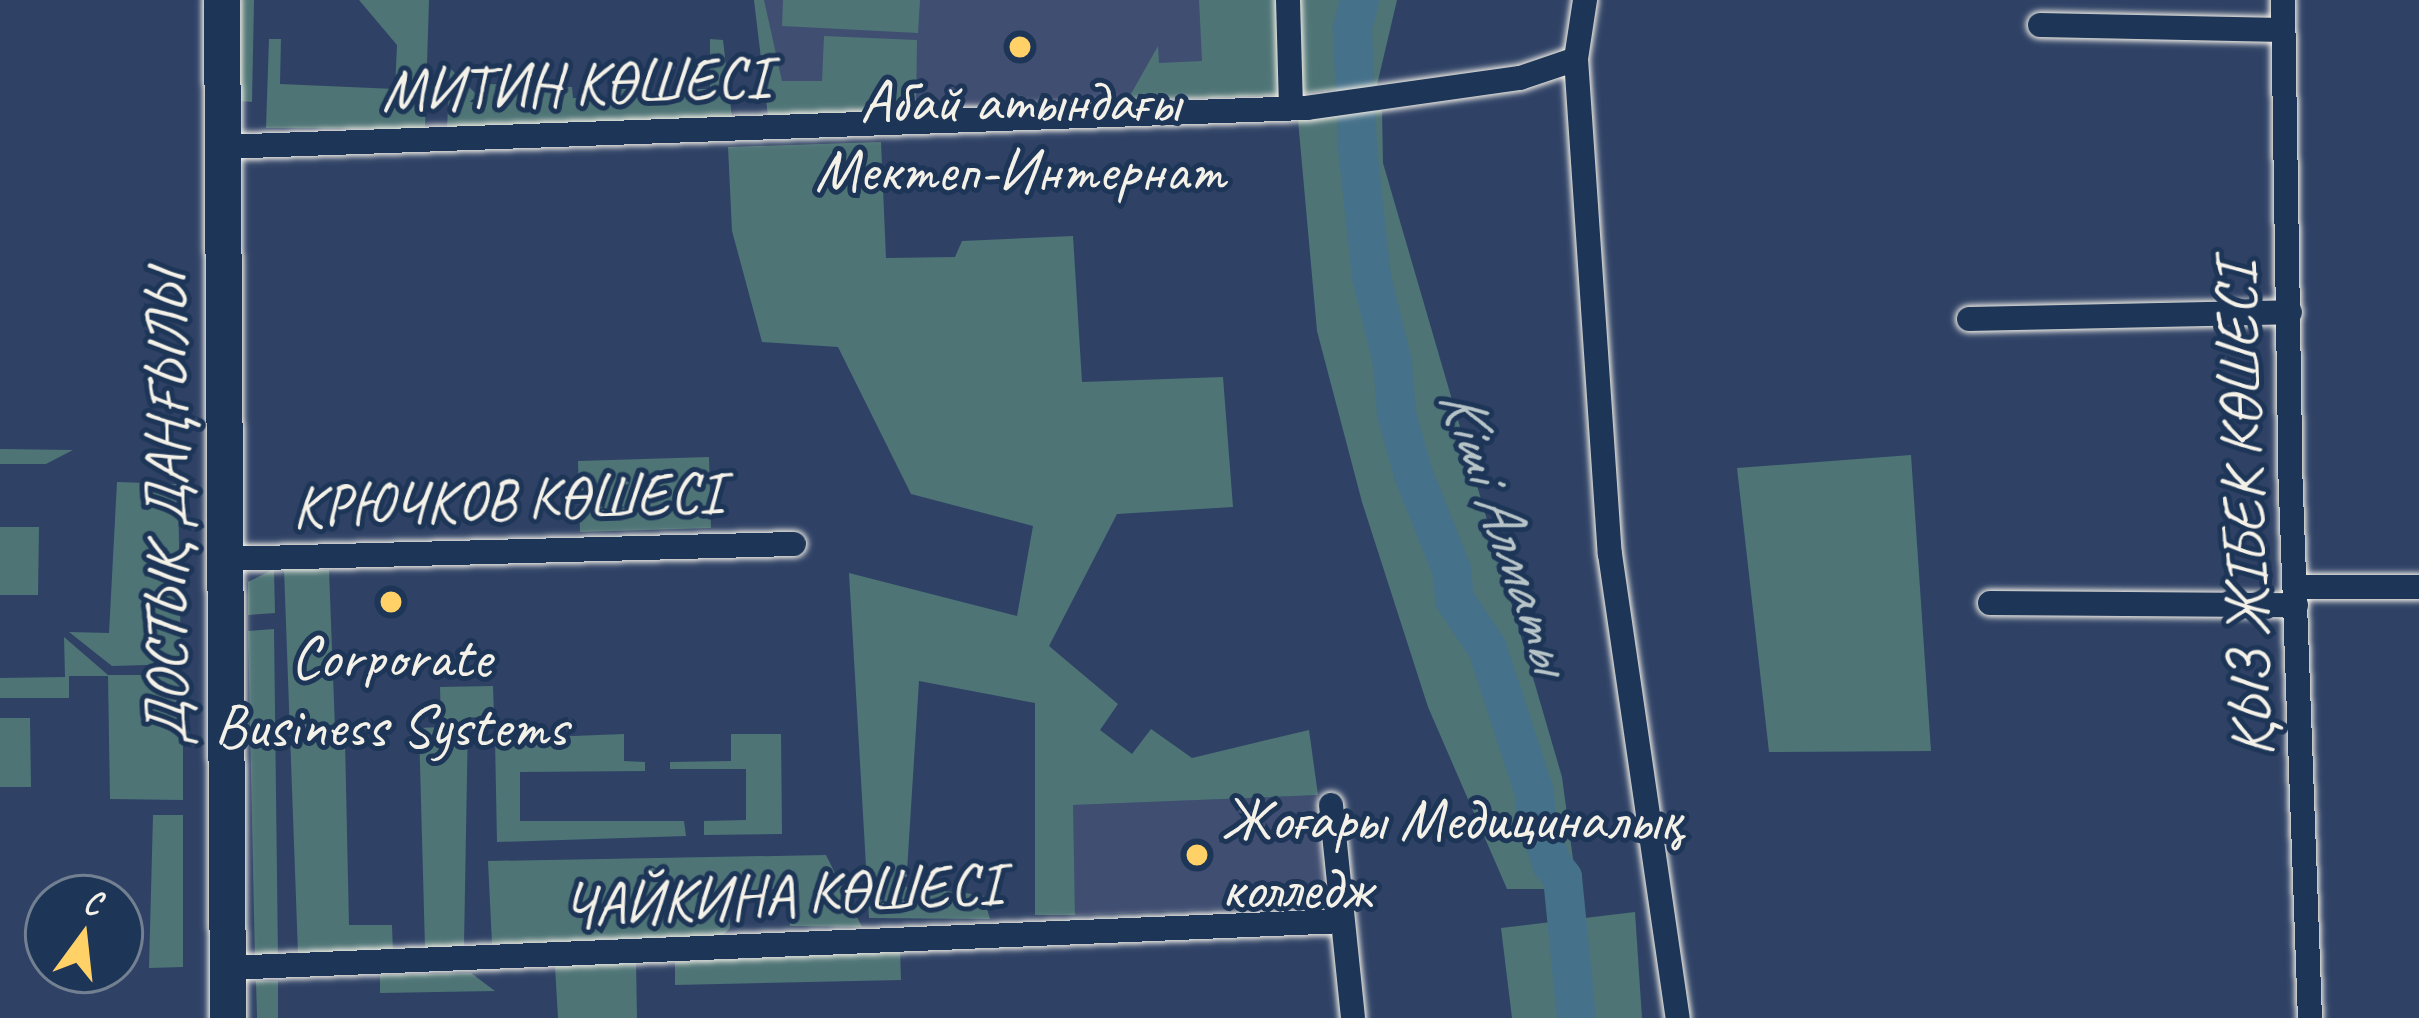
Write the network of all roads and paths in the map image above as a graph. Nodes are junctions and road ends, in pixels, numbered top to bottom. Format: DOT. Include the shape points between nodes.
graph roads {
  1 [pos="222,0"];
  2 [pos="1288,0"];
  3 [pos="1586,0"];
  4 [pos="2282,0"];
  5 [pos="2040,25"];
  6 [pos="2283,30"];
  7 [pos="1576,59"];
  8 [pos="1291,108"];
  9 [pos="221,147"];
  10 [pos="2290,312"];
  11 [pos="1969,319"];
  12 [pos="794,544"];
  13 [pos="224,560"];
  14 [pos="2419,587"];
  15 [pos="2296,596"];
  16 [pos="1990,603"];
  17 [pos="1330,805"];
  18 [pos="1342,921"];
  19 [pos="227,968"];
  20 [pos="228,1018"];
  21 [pos="1353,1018"];
  22 [pos="1678,1018"];
  23 [pos="2310,1018"];
  1 -- 9 [label="main road, ДОСТЫҚ ДАҢҒЫЛЫ"];
  2 -- 8 [label="street"];
  3 -- 7 [label="street"];
  4 -- 6 [label="street, ҚЫЗ ЖІБЕК КӨШЕСІ"];
  5 -- 6 [label="street"];
  6 -- 10 [label="street, ҚЫЗ ЖІБЕК КӨШЕСІ"];
  7 -- 8 [label="street, МИТИН КӨШЕСІ" via="1520,78"];
  7 -- 22 [label="street" via="1610,554"];
  8 -- 9 [label="street, МИТИН КӨШЕСІ"];
  9 -- 13 [label="main road, ДОСТЫҚ ДАҢҒЫЛЫ"];
  10 -- 11 [label="street"];
  10 -- 15 [label="street, ҚЫЗ ЖІБЕК КӨШЕСІ"];
  12 -- 13 [label="street, КРЮЧКОВ КӨШЕСІ"];
  13 -- 19 [label="main road, ДОСТЫҚ ДАҢҒЫЛЫ"];
  14 -- 15 [label="street"];
  15 -- 16 [label="street"];
  15 -- 23 [label="street, ҚЫЗ ЖІБЕК КӨШЕСІ"];
  17 -- 18 [label="street"];
  18 -- 19 [label="street, ЧАЙКИНА КӨШЕСІ"];
  18 -- 21 [label="street"];
  19 -- 20 [label="main road, ДОСТЫҚ ДАҢҒЫЛЫ"];
}
